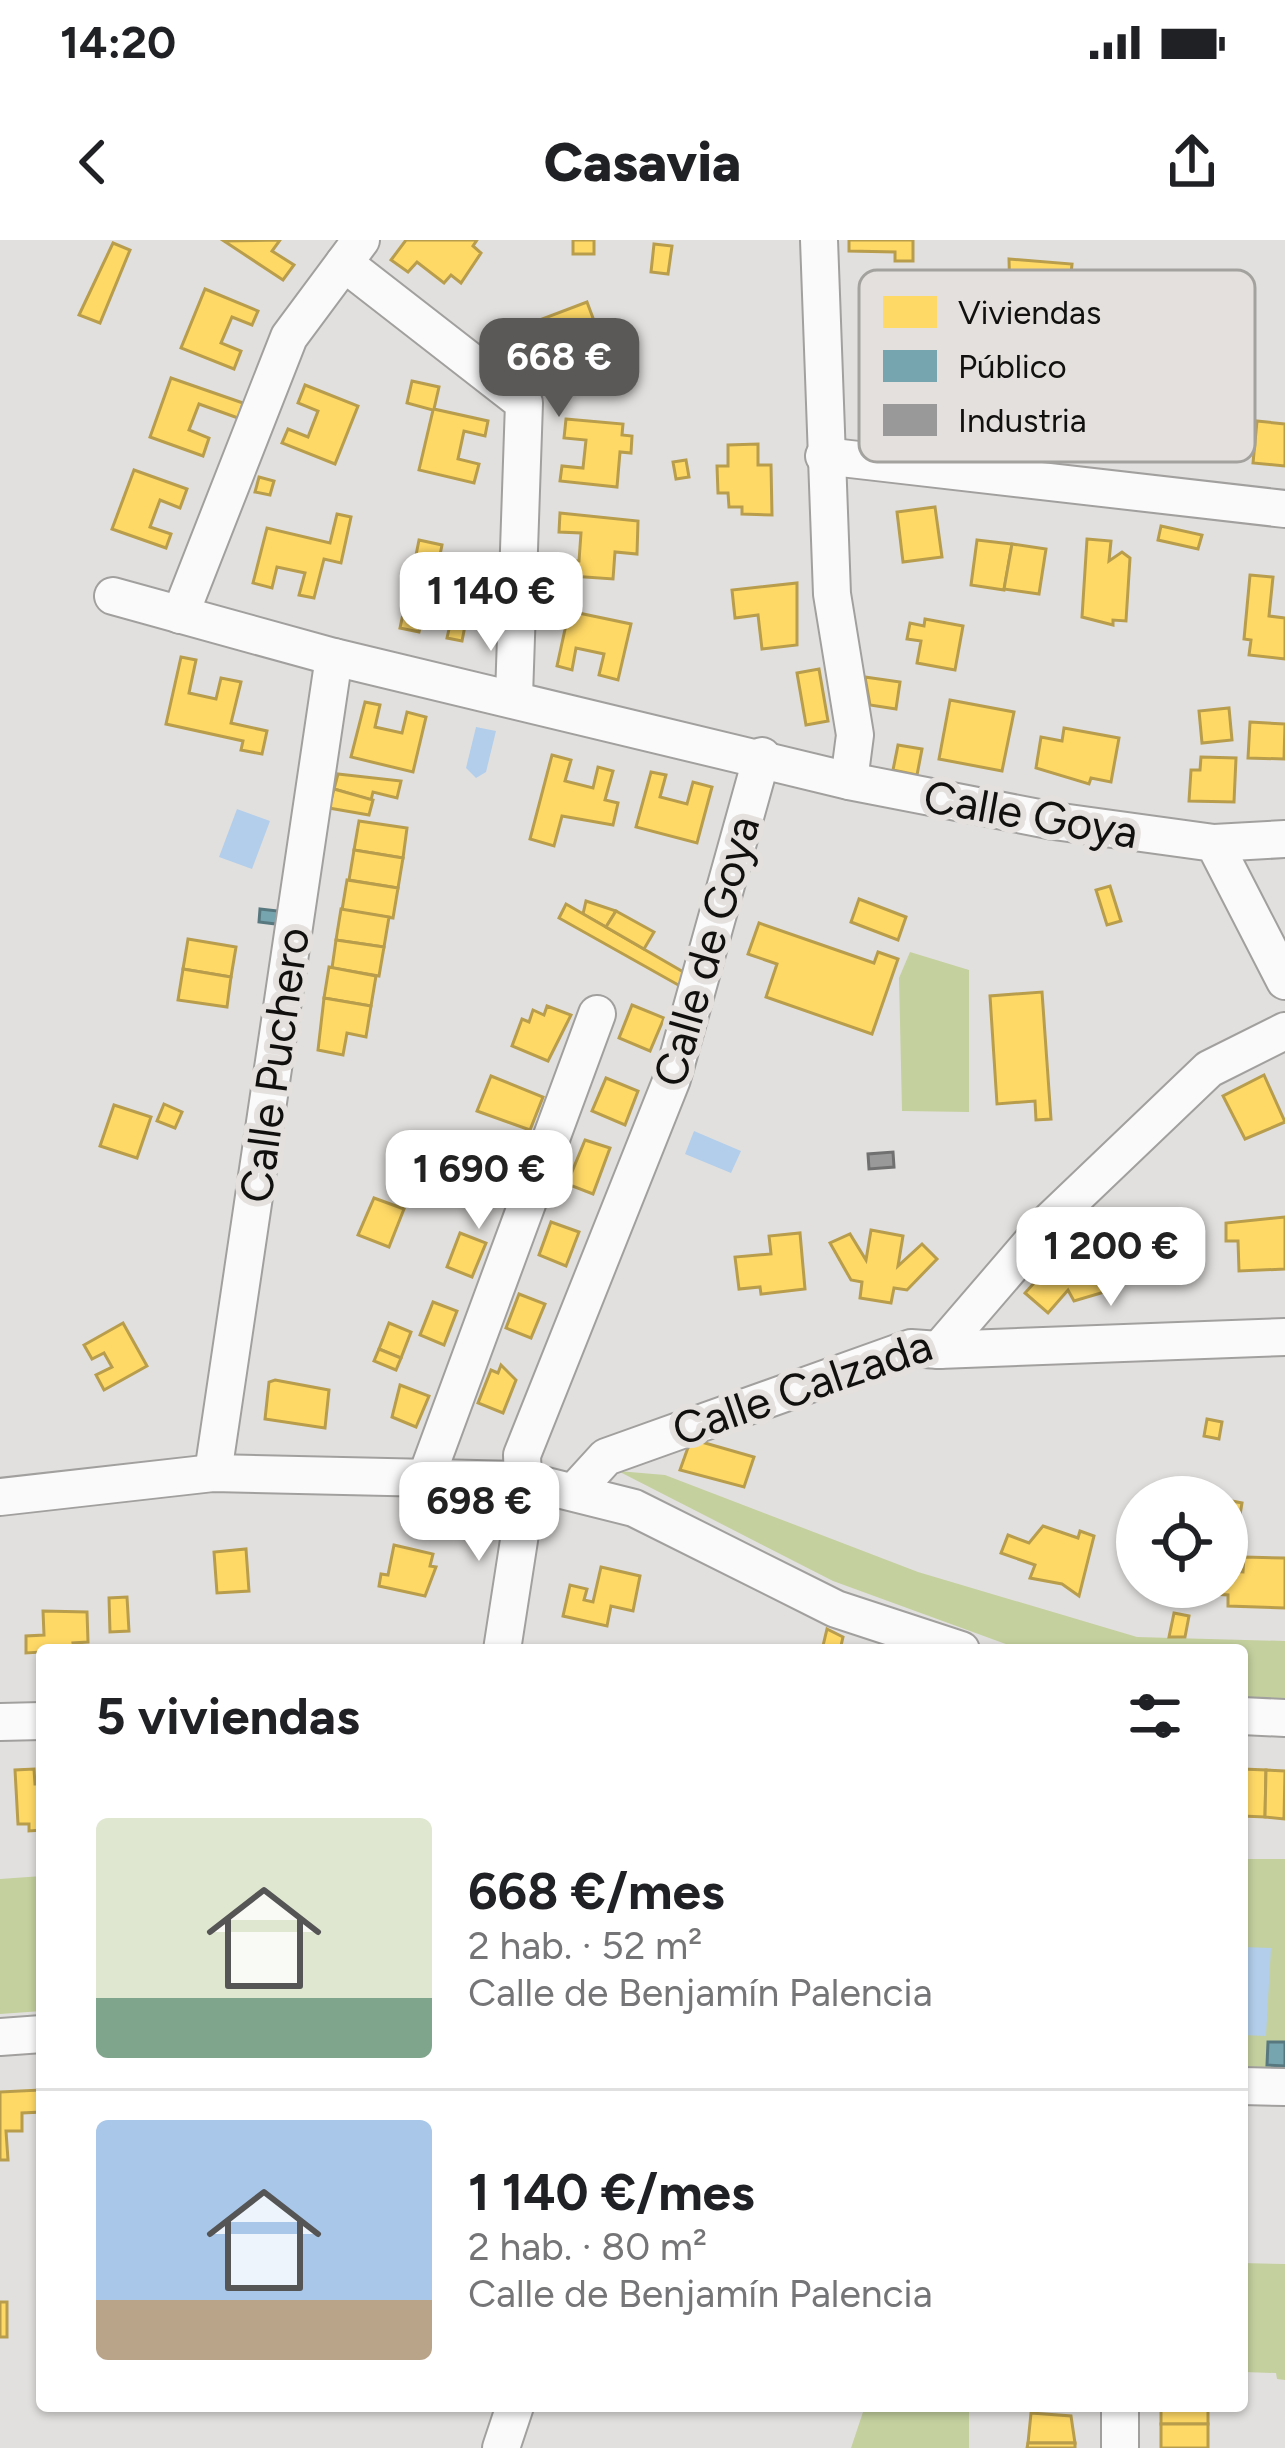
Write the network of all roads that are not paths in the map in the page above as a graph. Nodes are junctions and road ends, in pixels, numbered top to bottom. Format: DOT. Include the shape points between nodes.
graph roads {
  1 [pos="819,240"];
  2 [pos="352,251"];
  3 [pos="824,456"];
  4 [pos="859,460"];
  5 [pos="876,462"];
  6 [pos="1285,509"];
  7 [pos="113,596"];
  8 [pos="181,615"];
  9 [pos="334,657"];
  10 [pos="514,696"];
  11 [pos="762,756"];
  12 [pos="849,781"];
  13 [pos="1285,839"];
  14 [pos="1214,843"];
  15 [pos="1285,981"];
  16 [pos="598,1014"];
  17 [pos="1285,1031"];
  18 [pos="1285,1337"];
  19 [pos="939,1350"];
  20 [pos="213,1472"];
  21 [pos="427,1474"];
  22 [pos="522,1480"];
  23 [pos="575,1491"];
  24 [pos="0,1498"];
  25 [pos="503,1644"];
  26 [pos="943,1644"];
  27 [pos="1248,1716"];
  28 [pos="1285,1718"];
  29 [pos="36,1721"];
  30 [pos="0,1722"];
  31 [pos="36,2034"];
  32 [pos="0,2037"];
  33 [pos="1248,2086"];
  34 [pos="1285,2087"];
  35 [pos="513,2412"];
  36 [pos="1120,2412"];
  37 [pos="501,2448"];
  38 [pos="1120,2448"];
  1 -- 3 [label="street"];
  2 -- 8 [label="street" via="289,337"];
  2 -- 10 [label="street" via="524,404"];
  3 -- 4 [label="street"];
  3 -- 12 [label="street" via="832,594 855,735"];
  5 -- 6 [label="street"];
  7 -- 8 [label="street, Calle Goya"];
  8 -- 9 [label="street, Calle Goya"];
  9 -- 10 [label="street, Calle Goya"];
  9 -- 20 [label="street, Calle Puchero"];
  10 -- 11 [label="street, Calle Goya"];
  11 -- 12 [label="street, Calle Goya"];
  11 -- 22 [label="street, Calle de Goya" via="672,1079 522,1455"];
  12 -- 14 [label="street, Calle Goya"];
  13 -- 14 [label="street, Calle Goya"];
  14 -- 15 [label="street"];
  16 -- 21 [label="street"];
  17 -- 19 [label="street, Calle Calzada" via="1209,1069 1050,1222"];
  18 -- 19 [label="street"];
  19 -- 23 [label="street, Calle Calzada" via="910,1348 679,1427 606,1457"];
  20 -- 21 [label="street"];
  20 -- 24 [label="street"];
  21 -- 22 [label="street"];
  22 -- 23 [label="street"];
  22 -- 25 [label="street, Calle de Goya"];
  23 -- 26 [label="street" via="634,1508 836,1609"];
  27 -- 28 [label="street"];
  29 -- 30 [label="street"];
  31 -- 32 [label="street"];
  33 -- 34 [label="street"];
  35 -- 37 [label="street"];
  36 -- 38 [label="street"];
}
